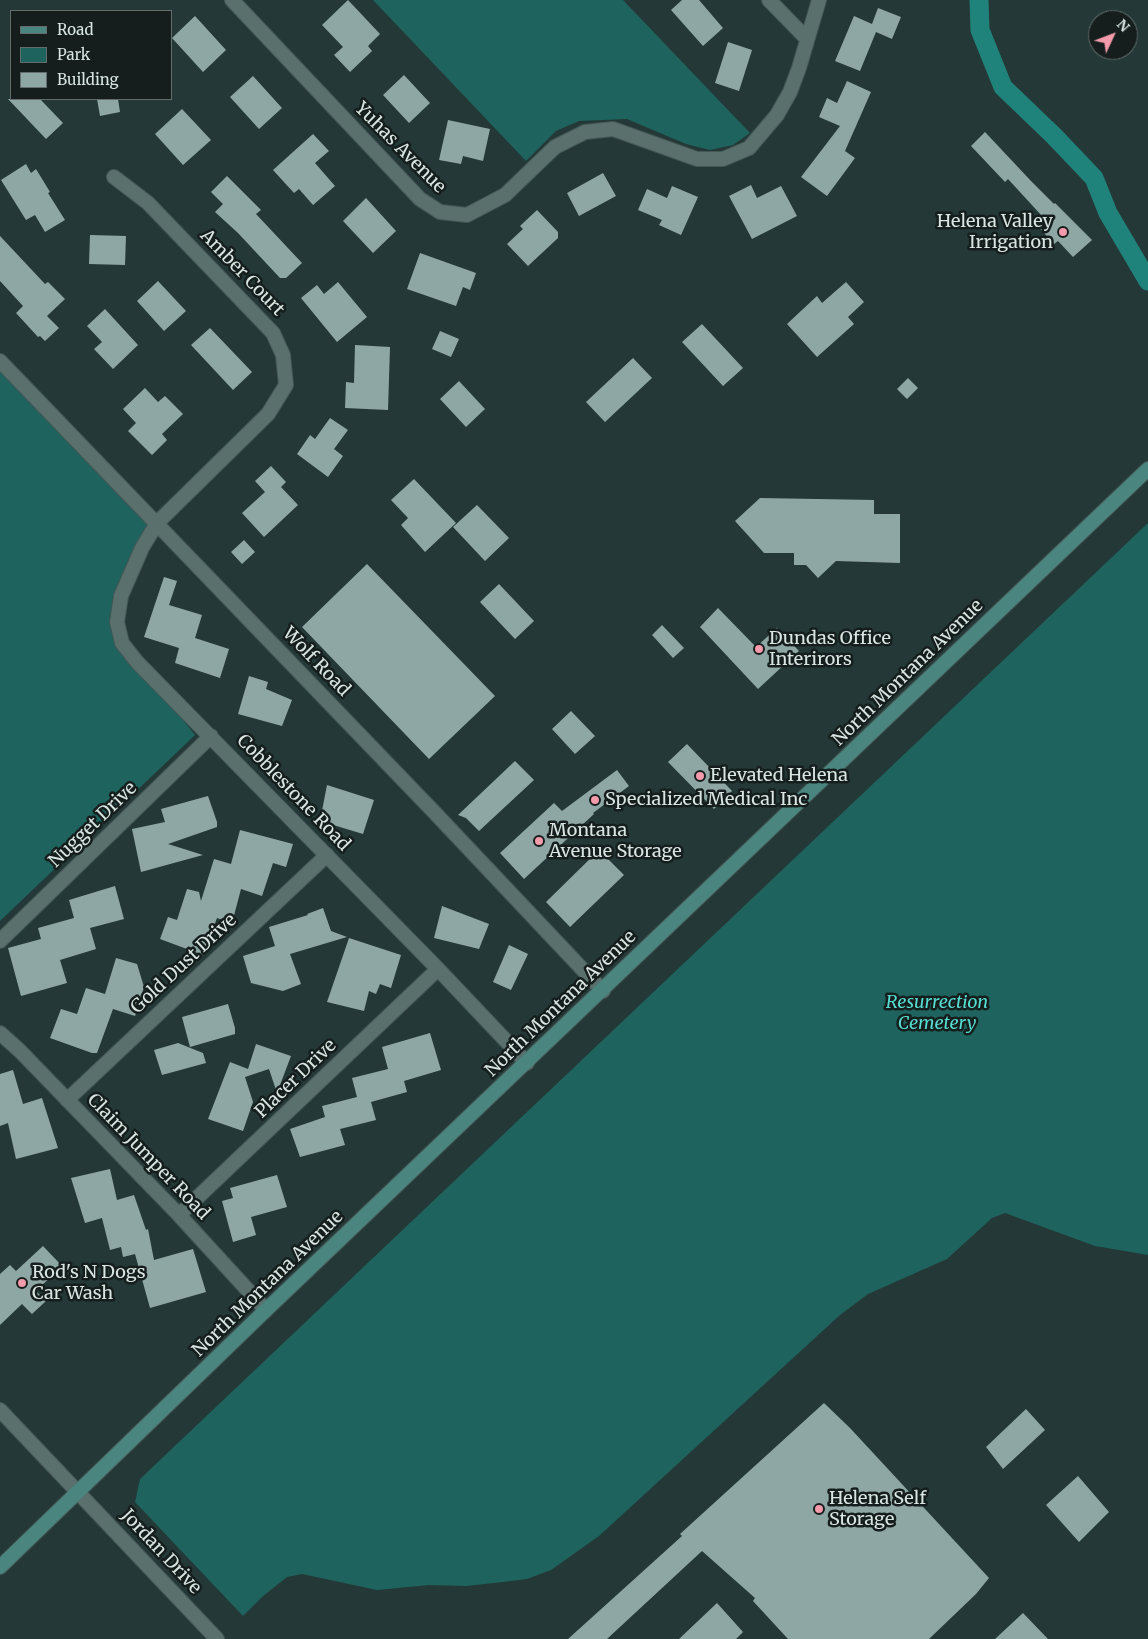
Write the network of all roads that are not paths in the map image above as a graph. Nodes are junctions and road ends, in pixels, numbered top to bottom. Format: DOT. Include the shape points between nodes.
graph roads {
  1 [pos="232,0"];
  2 [pos="769,0"];
  3 [pos="819,0"];
  4 [pos="806,39"];
  5 [pos="114,177"];
  6 [pos="0,361"];
  7 [pos="1148,469"];
  8 [pos="157,523"];
  9 [pos="212,736"];
  10 [pos="327,855"];
  11 [pos="0,940"];
  12 [pos="438,970"];
  13 [pos="603,990"];
  14 [pos="0,1033"];
  15 [pos="526,1063"];
  16 [pos="67,1100"];
  17 [pos="179,1216"];
  18 [pos="266,1310"];
  19 [pos="0,1410"];
  20 [pos="78,1491"];
  21 [pos="0,1567"];
  22 [pos="217,1639"];
  1 -- 4 [label="street, Yuhas Avenue" via="420,199 440,212 467,215 505,195 555,147 585,132 613,129 697,159 723,159 749,148 786,100 800,68"];
  2 -- 4 [label="street"];
  3 -- 4 [label="street, Yuhas Avenue"];
  5 -- 8 [label="street, Amber Court" via="148,203 273,333 283,355 286,385 268,414"];
  6 -- 8 [label="street, Wolf Road"];
  7 -- 13 [label="main road, North Montana Avenue"];
  8 -- 9 [label="street, Cobblestone Road" via="121,596 117,622 122,642 137,662"];
  8 -- 13 [label="street, Wolf Road"];
  9 -- 10 [label="street, Cobblestone Road"];
  9 -- 11 [label="street, Nugget Drive"];
  10 -- 12 [label="street, Cobblestone Road"];
  10 -- 16 [label="street, Gold Dust Drive"];
  12 -- 15 [label="street, Cobblestone Road"];
  12 -- 17 [label="street, Placer Drive"];
  13 -- 15 [label="main road, North Montana Avenue"];
  14 -- 16 [label="street, Claim Jumper Road"];
  15 -- 18 [label="main road, North Montana Avenue"];
  16 -- 17 [label="street, Claim Jumper Road"];
  17 -- 18 [label="street, Claim Jumper Road"];
  18 -- 20 [label="main road, North Montana Avenue"];
  19 -- 20 [label="street, Jordan Drive"];
  20 -- 21 [label="main road, North Montana Avenue"];
  20 -- 22 [label="street, Jordan Drive"];
}
